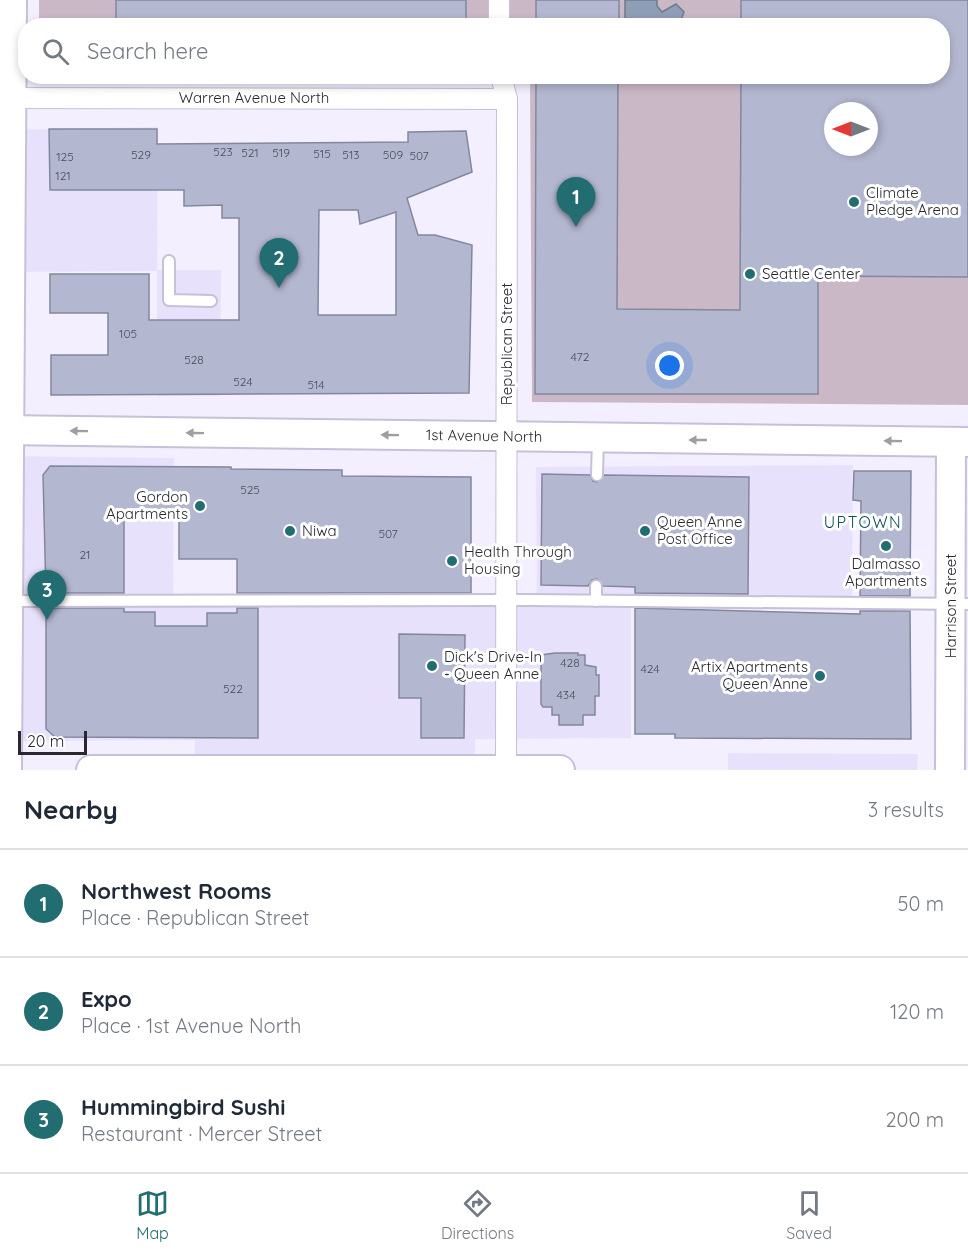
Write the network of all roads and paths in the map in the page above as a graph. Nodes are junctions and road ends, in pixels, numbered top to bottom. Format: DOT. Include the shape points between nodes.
graph roads {
  1 [pos="12,0"];
  2 [pos="500,0"];
  3 [pos="500,18"];
  4 [pos="503,84"];
  5 [pos="6,98"];
  6 [pos="507,99"];
  7 [pos="169,261"];
  8 [pos="211,301"];
  9 [pos="4,430"];
  10 [pos="507,437"];
  11 [pos="598,439"];
  12 [pos="960,442"];
  13 [pos="597,475"];
  14 [pos="596,586"];
  15 [pos="507,600"];
  16 [pos="8,601"];
  17 [pos="596,601"];
  18 [pos="960,604"];
  19 [pos="7,770"];
  20 [pos="92,770"];
  21 [pos="506,770"];
  22 [pos="560,770"];
  23 [pos="950,770"];
  1 -- 5 [label="main road"];
  2 -- 3 [label="street"];
  4 -- 6 [label="street, Republican Street"];
  5 -- 6 [label="street, Warren Avenue North"];
  5 -- 9 [label="main road"];
  6 -- 10 [label="street, Republican Street"];
  7 -- 8 [label="lane" via="170,300"];
  10 -- 9 [label="main road, 1st Avenue North, one-way"];
  9 -- 16 [label="main road"];
  10 -- 11 [label="main road, 1st Avenue North"];
  10 -- 15 [label="street, Republican Street"];
  12 -- 11 [label="main road, 1st Avenue North, one-way"];
  11 -- 13 [label="lane"];
  12 -- 18 [label="main road, Harrison Street"];
  14 -- 17 [label="lane"];
  15 -- 16 [label="lane"];
  15 -- 17 [label="lane"];
  15 -- 21 [label="street, Republican Street"];
  16 -- 19 [label="main road"];
  17 -- 18 [label="lane"];
  18 -- 23 [label="main road, Harrison Street"];
  20 -- 21 [label="main road"];
  21 -- 22 [label="main road"];
}
